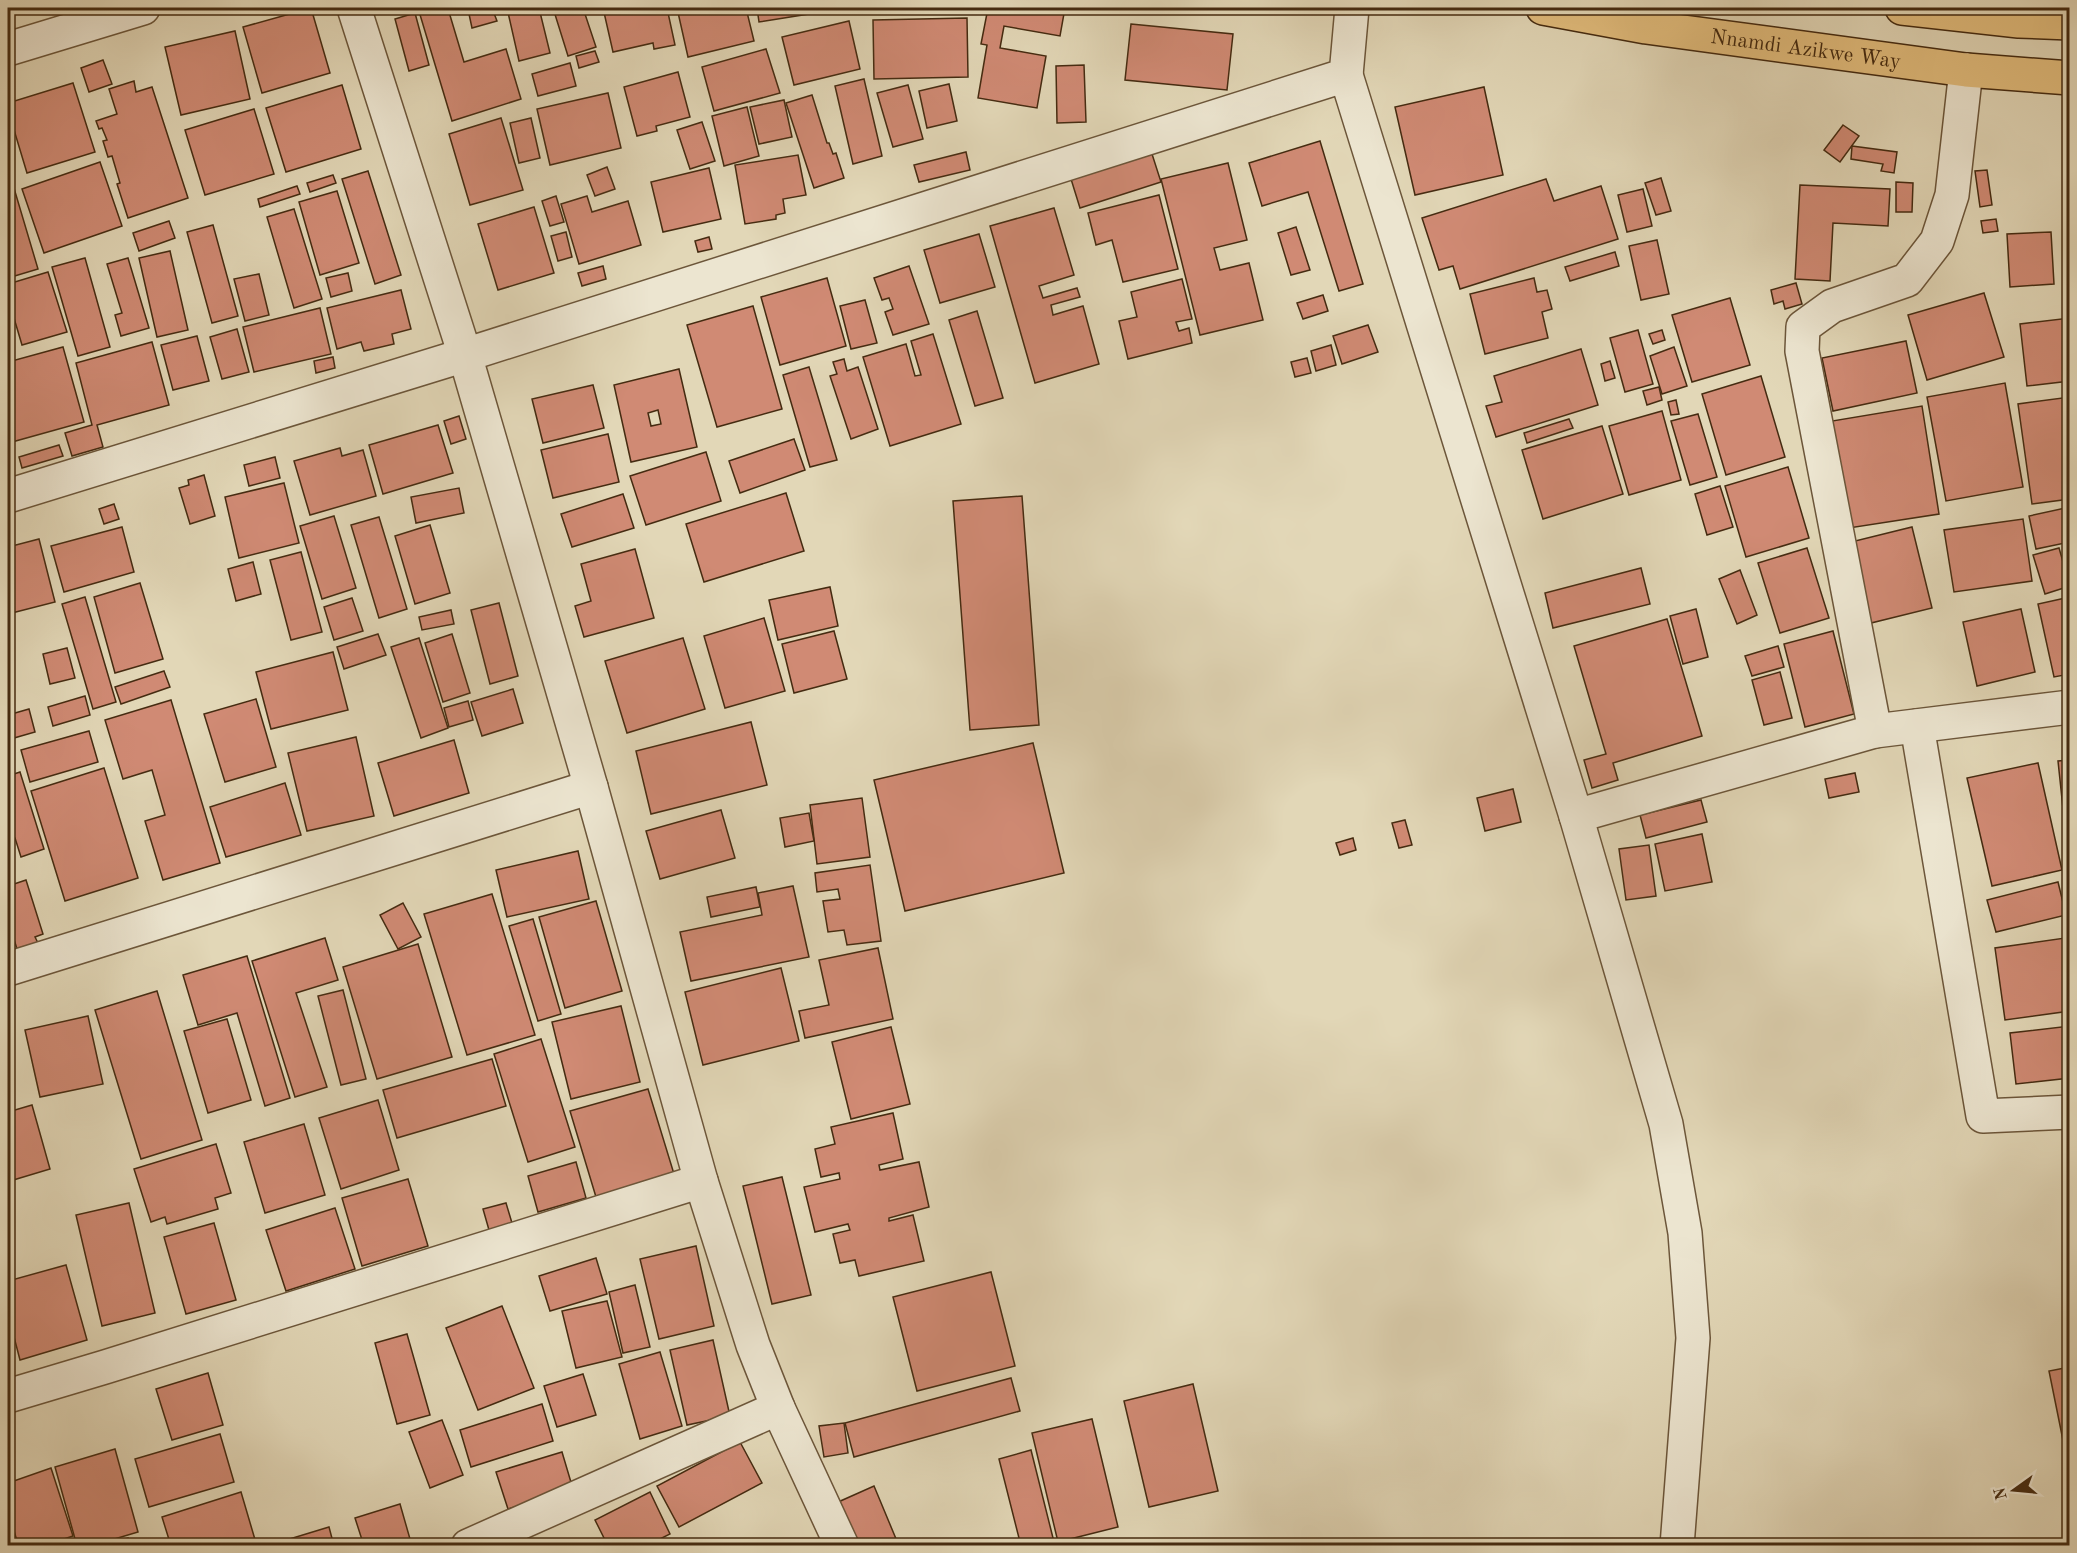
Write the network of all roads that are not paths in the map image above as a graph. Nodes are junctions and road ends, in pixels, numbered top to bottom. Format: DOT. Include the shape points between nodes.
graph roads {
  1 [pos="143,8"];
  2 [pos="354,8"];
  3 [pos="1352,8"];
  4 [pos="1543,8"];
  5 [pos="1902,8"];
  6 [pos="2070,23"];
  7 [pos="8,49"];
  8 [pos="1966,70"];
  9 [pos="1346,75"];
  10 [pos="2070,78"];
  11 [pos="465,355"];
  12 [pos="8,496"];
  13 [pos="2070,707"];
  14 [pos="1917,726"];
  15 [pos="1875,731"];
  16 [pos="591,787"];
  17 [pos="1576,816"];
  18 [pos="8,969"];
  19 [pos="2070,1112"];
  20 [pos="701,1181"];
  21 [pos="8,1396"];
  22 [pos="777,1408"];
  23 [pos="468,1545"];
  24 [pos="842,1545"];
  25 [pos="1677,1545"];
  1 -- 7 [label="street"];
  2 -- 11 [label="street"];
  3 -- 9 [label="street"];
  4 -- 8 [label="highway, Nnamdi Azikwe Way" via="1646,27"];
  5 -- 6 [label="highway"];
  8 -- 10 [label="highway, Nnamdi Azikwe Way"];
  8 -- 15 [label="street" via="1952,195 1937,241 1906,279 1832,306 1803,327 1802,351"];
  9 -- 11 [label="street"];
  9 -- 17 [label="street"];
  11 -- 12 [label="street"];
  11 -- 16 [label="street"];
  13 -- 14 [label="street"];
  14 -- 15 [label="street"];
  14 -- 19 [label="street" via="1983,1116"];
  15 -- 17 [label="street"];
  16 -- 18 [label="street"];
  16 -- 20 [label="street"];
  17 -- 25 [label="street" via="1666,1124 1685,1233 1693,1338"];
  20 -- 21 [label="street"];
  20 -- 22 [label="street"];
  22 -- 23 [label="street"];
  22 -- 24 [label="street"];
}
